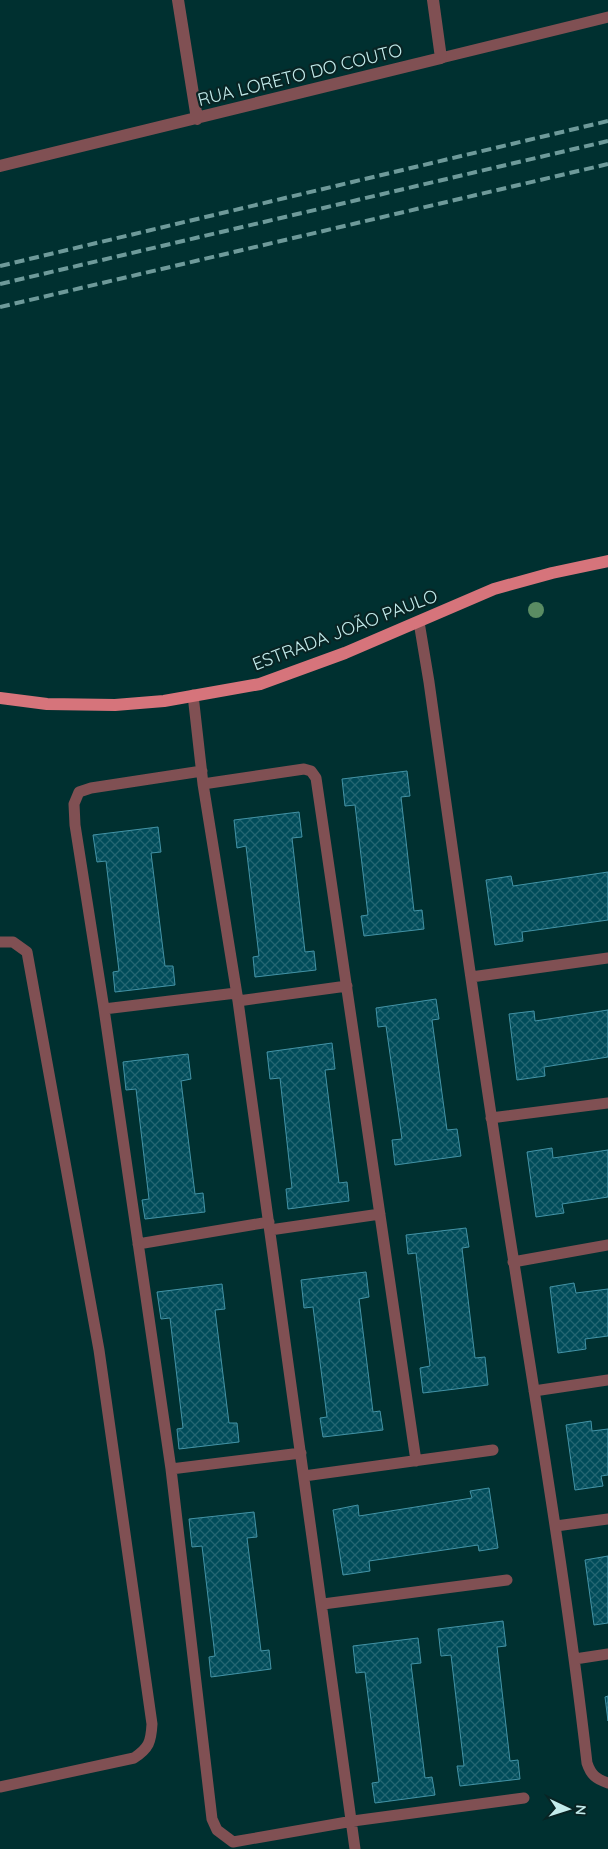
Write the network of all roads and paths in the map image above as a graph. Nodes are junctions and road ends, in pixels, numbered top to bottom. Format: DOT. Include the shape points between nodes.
graph roads {
  1 [pos="178,0"];
  2 [pos="433,0"];
  3 [pos="608,17"];
  4 [pos="440,58"];
  5 [pos="197,119"];
  6 [pos="0,166"];
  7 [pos="608,561"];
  8 [pos="418,622"];
  9 [pos="193,696"];
  10 [pos="0,698"];
  11 [pos="202,771"];
  12 [pos="203,784"];
  13 [pos="0,942"];
  14 [pos="608,958"];
  15 [pos="471,978"];
  16 [pos="347,986"];
  17 [pos="237,997"];
  18 [pos="104,1009"];
  19 [pos="608,1103"];
  20 [pos="492,1118"];
  21 [pos="380,1214"];
  22 [pos="269,1226"];
  23 [pos="138,1244"];
  24 [pos="608,1245"];
  25 [pos="513,1262"];
  26 [pos="608,1380"];
  27 [pos="534,1391"];
  28 [pos="493,1450"];
  29 [pos="301,1453"];
  30 [pos="416,1461"];
  31 [pos="171,1469"];
  32 [pos="304,1476"];
  33 [pos="608,1519"];
  34 [pos="556,1526"];
  35 [pos="507,1580"];
  36 [pos="323,1604"];
  37 [pos="608,1654"];
  38 [pos="575,1659"];
  39 [pos="608,1783"];
  40 [pos="0,1786"];
  41 [pos="524,1798"];
  42 [pos="353,1821"];
  43 [pos="355,1849"];
  1 -- 5 [label="street"];
  2 -- 4 [label="street"];
  3 -- 4 [label="lane, RUA LORETO DO COUTO"];
  4 -- 5 [label="street, RUA LORETO DO COUTO"];
  5 -- 6 [label="street, RUA LORETO DO COUTO"];
  7 -- 8 [label="main road, ESTRADA JOÃO PAULO" via="494,590"];
  8 -- 9 [label="main road, ESTRADA JOÃO PAULO" via="260,684"];
  8 -- 15 [label="lane"];
  9 -- 10 [label="main road, ESTRADA JOÃO PAULO" via="115,705 47,704"];
  9 -- 11 [label="lane"];
  11 -- 12 [label="lane"];
  11 -- 18 [label="lane" via="90,788 80,792 74,804 74,825"];
  12 -- 16 [label="lane" via="304,768 316,778"];
  12 -- 17 [label="lane"];
  13 -- 40 [label="lane" via="13,942 27,952 99,1350 152,1724 146,1750 134,1758"];
  14 -- 15 [label="lane"];
  15 -- 20 [label="lane"];
  16 -- 17 [label="lane"];
  16 -- 21 [label="lane"];
  17 -- 18 [label="lane"];
  17 -- 22 [label="lane"];
  18 -- 23 [label="lane"];
  19 -- 20 [label="lane"];
  20 -- 25 [label="lane"];
  21 -- 22 [label="lane"];
  21 -- 30 [label="lane"];
  22 -- 23 [label="lane"];
  22 -- 29 [label="lane"];
  23 -- 31 [label="lane"];
  24 -- 25 [label="lane"];
  25 -- 27 [label="lane"];
  26 -- 27 [label="lane"];
  27 -- 34 [label="lane"];
  28 -- 30 [label="lane"];
  29 -- 31 [label="lane"];
  29 -- 32 [label="lane"];
  30 -- 32 [label="lane"];
  31 -- 42 [label="lane" via="212,1819 217,1830 233,1842"];
  32 -- 36 [label="lane"];
  33 -- 34 [label="lane"];
  34 -- 38 [label="lane"];
  35 -- 36 [label="lane"];
  36 -- 42 [label="lane"];
  37 -- 38 [label="lane"];
  38 -- 39 [label="lane" via="587,1763 591,1774"];
  41 -- 42 [label="lane"];
  42 -- 43 [label="lane"];
}
